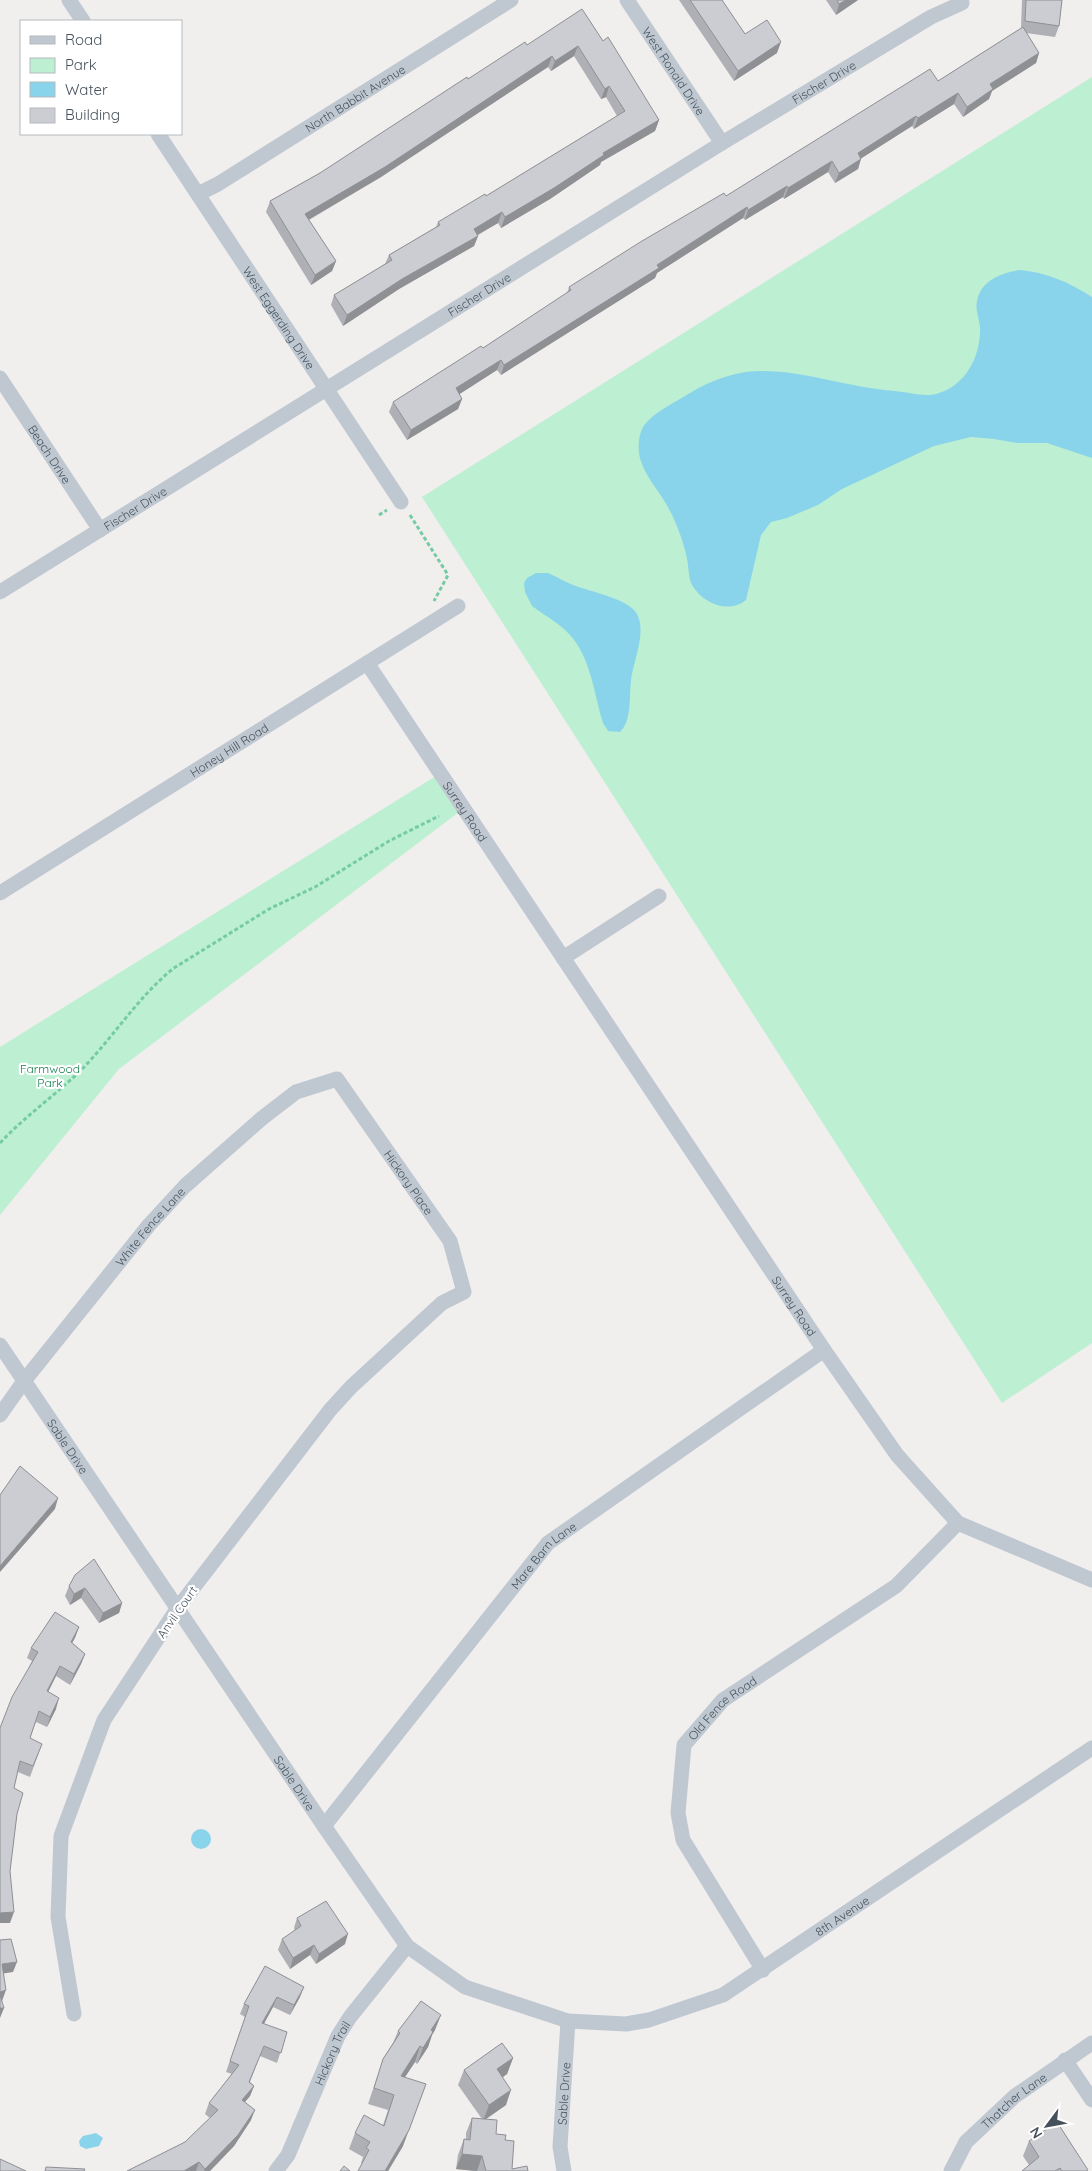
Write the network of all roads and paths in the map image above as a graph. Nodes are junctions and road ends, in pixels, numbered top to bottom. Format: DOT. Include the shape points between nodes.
graph roads {
  1 [pos="511,0"];
  2 [pos="627,0"];
  3 [pos="73,2"];
  4 [pos="961,2"];
  5 [pos="82,20"];
  6 [pos="159,135"];
  7 [pos="722,142"];
  8 [pos="198,194"];
  9 [pos="0,378"];
  10 [pos="328,388"];
  11 [pos="401,502"];
  12 [pos="100,530"];
  13 [pos="0,592"];
  14 [pos="434,601"];
  15 [pos="458,606"];
  16 [pos="367,663"];
  17 [pos="439,816"];
  18 [pos="0,893"];
  19 [pos="659,896"];
  20 [pos="563,958"];
  21 [pos="337,1079"];
  22 [pos="0,1143"];
  23 [pos="464,1292"];
  24 [pos="0,1345"];
  25 [pos="824,1350"];
  26 [pos="24,1381"];
  27 [pos="0,1415"];
  28 [pos="958,1523"];
  29 [pos="1092,1580"];
  30 [pos="177,1609"];
  31 [pos="1092,1748"];
  32 [pos="324,1826"];
  33 [pos="407,1946"];
  34 [pos="764,1970"];
  35 [pos="74,2014"];
  36 [pos="568,2021"];
  37 [pos="1092,2043"];
  38 [pos="1065,2060"];
  39 [pos="1092,2100"];
  40 [pos="276,2171"];
  41 [pos="564,2171"];
  42 [pos="951,2171"];
  1 -- 8 [label="street, North Babbit Avenue"];
  2 -- 7 [label="street, West Ronald Drive"];
  3 -- 5 [label="street"];
  4 -- 7 [label="street, Fischer Drive"];
  6 -- 8 [label="street, West Eggerding Drive"];
  7 -- 10 [label="street, Fischer Drive"];
  8 -- 10 [label="street, West Eggerding Drive"];
  9 -- 12 [label="street, Beach Drive"];
  10 -- 11 [label="street, West Eggerding Drive"];
  10 -- 12 [label="street, Fischer Drive"];
  11 -- 14 [label="path" via="448,575"];
  12 -- 13 [label="street, Fischer Drive"];
  15 -- 16 [label="street, Honey Hill Road"];
  16 -- 18 [label="street, Honey Hill Road"];
  16 -- 20 [label="street, Surrey Road"];
  17 -- 22 [label="path" via="388,841 315,888 268,909 174,968 140,1002 86,1066 24,1117"];
  19 -- 20 [label="street"];
  20 -- 25 [label="street, Surrey Road"];
  21 -- 23 [label="street, Hickory Place" via="450,1241"];
  21 -- 26 [label="street, White Fence Lane" via="296,1092 185,1186 149,1225"];
  23 -- 30 [label="street, Anvil Court" via="442,1303 341,1398"];
  24 -- 26 [label="street, Sable Drive"];
  25 -- 28 [label="street, Surrey Road" via="897,1455"];
  25 -- 32 [label="street, Mare Barn Lane" via="548,1544"];
  26 -- 27 [label="street, White Fence Lane"];
  26 -- 30 [label="street, Sable Drive"];
  28 -- 29 [label="street, Surrey Road"];
  28 -- 34 [label="street, Old Fence Road" via="896,1586 723,1700 684,1744 678,1813 684,1840"];
  30 -- 32 [label="street, Sable Drive"];
  30 -- 35 [label="street, Anvil Court" via="104,1720 61,1836 58,1918"];
  31 -- 34 [label="street, 8th Avenue"];
  32 -- 33 [label="street, Sable Drive"];
  33 -- 36 [label="street, Sable Drive" via="465,1987"];
  33 -- 40 [label="street, Hickory Trail" via="338,2036 288,2155"];
  34 -- 36 [label="street, 8th Avenue" via="723,1995 649,2020 626,2024"];
  36 -- 41 [label="street, Sable Drive" via="560,2146"];
  37 -- 38 [label="street, Thatcher Lane"];
  38 -- 39 [label="street"];
  38 -- 42 [label="street, Thatcher Lane" via="1015,2096 966,2142"];
}
